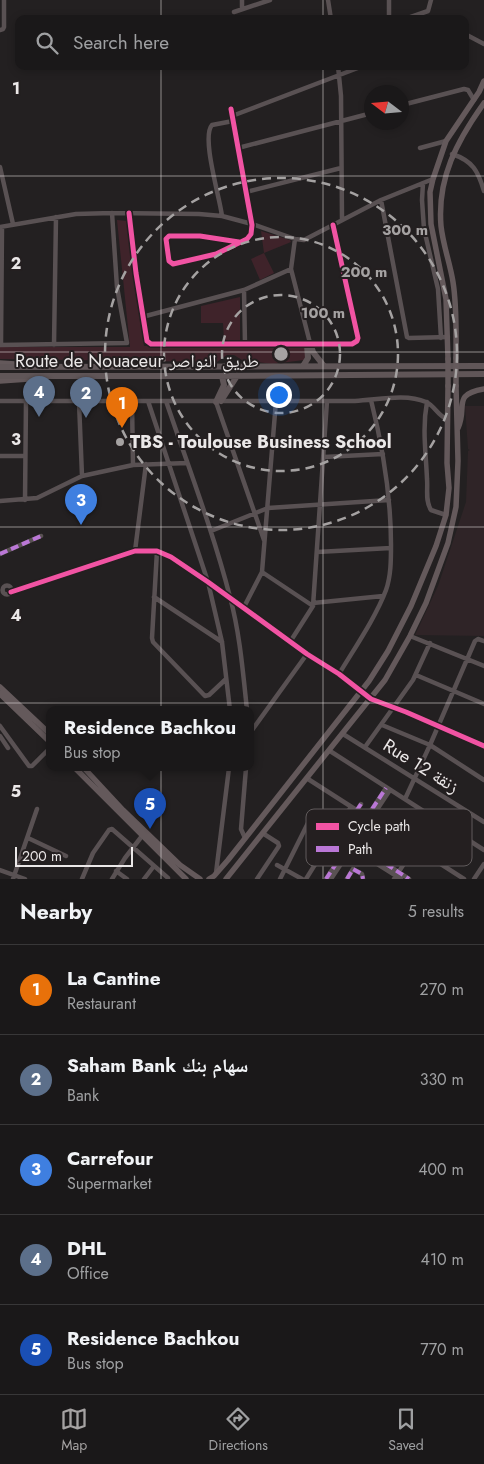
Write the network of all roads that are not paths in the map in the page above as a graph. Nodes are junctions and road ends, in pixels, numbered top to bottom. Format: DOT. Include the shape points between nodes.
graph roads {
  1 [pos="4,0"];
  2 [pos="242,0"];
  3 [pos="268,0"];
  4 [pos="328,0"];
  5 [pos="389,0"];
  6 [pos="430,0"];
  7 [pos="242,9"];
  8 [pos="234,12"];
  9 [pos="330,15"];
  10 [pos="389,15"];
  11 [pos="416,15"];
  12 [pos="0,30"];
  13 [pos="469,36"];
  14 [pos="484,44"];
  15 [pos="338,70"];
  16 [pos="352,70"];
  17 [pos="339,75"];
  18 [pos="484,82"];
  19 [pos="474,100"];
  20 [pos="409,103"];
  21 [pos="484,103"];
  22 [pos="231,110"];
  23 [pos="364,115"];
  24 [pos="232,118"];
  25 [pos="340,122"];
  26 [pos="446,141"];
  27 [pos="238,148"];
  28 [pos="420,148"];
  29 [pos="452,154"];
  30 [pos="0,168"];
  31 [pos="341,168"];
  32 [pos="432,180"];
  33 [pos="422,183"];
  34 [pos="484,191"];
  35 [pos="246,192"];
  36 [pos="381,200"];
  37 [pos="112,213"];
  38 [pos="129,213"];
  39 [pos="222,216"];
  40 [pos="56,217"];
  41 [pos="342,219"];
  42 [pos="14,224"];
  43 [pos="252,224"];
  44 [pos="333,226"];
  45 [pos="1,227"];
  46 [pos="295,239"];
  47 [pos="239,242"];
  48 [pos="291,269"];
  49 [pos="244,290"];
  50 [pos="142,317"];
  51 [pos="441,338"];
  52 [pos="448,338"];
  53 [pos="308,341"];
  54 [pos="1,344"];
  55 [pos="245,344"];
  56 [pos="54,345"];
  57 [pos="0,363"];
  58 [pos="303,366"];
  59 [pos="324,366"];
  60 [pos="484,366"];
  61 [pos="0,367"];
  62 [pos="44,367"];
  63 [pos="0,376"];
  64 [pos="46,376"];
  65 [pos="222,376"];
  66 [pos="237,376"];
  67 [pos="484,376"];
  68 [pos="0,381"];
  69 [pos="484,389"];
  70 [pos="371,400"];
  71 [pos="0,401"];
  72 [pos="26,401"];
  73 [pos="148,401"];
  74 [pos="166,401"];
  75 [pos="276,401"];
  76 [pos="327,401"];
  77 [pos="79,402"];
  78 [pos="132,402"];
  79 [pos="427,402"];
  80 [pos="218,403"];
  81 [pos="447,419"];
  82 [pos="457,430"];
  83 [pos="383,454"];
  84 [pos="0,456"];
  85 [pos="25,456"];
  86 [pos="324,457"];
  87 [pos="169,463"];
  88 [pos="187,463"];
  89 [pos="146,464"];
  90 [pos="133,465"];
  91 [pos="82,476"];
  92 [pos="25,500"];
  93 [pos="389,500"];
  94 [pos="0,501"];
  95 [pos="320,504"];
  96 [pos="268,508"];
  97 [pos="255,514"];
  98 [pos="446,515"];
  99 [pos="211,531"];
  100 [pos="41,536"];
  101 [pos="264,542"];
  102 [pos="391,548"];
  103 [pos="135,551"];
  104 [pos="157,551"];
  105 [pos="317,552"];
  106 [pos="0,554"];
  107 [pos="262,572"];
  108 [pos="208,582"];
  109 [pos="383,596"];
  110 [pos="0,597"];
  111 [pos="154,597"];
  112 [pos="231,598"];
  113 [pos="313,605"];
  114 [pos="244,607"];
  115 [pos="410,636"];
  116 [pos="484,641"];
  117 [pos="222,642"];
  118 [pos="290,642"];
  119 [pos="430,643"];
  120 [pos="307,654"];
  121 [pos="468,659"];
  122 [pos="484,666"];
  123 [pos="339,674"];
  124 [pos="416,675"];
  125 [pos="226,679"];
  126 [pos="0,687"];
  127 [pos="361,691"];
  128 [pos="454,691"];
  129 [pos="0,694"];
  130 [pos="371,699"];
  131 [pos="484,704"];
  132 [pos="229,706"];
  133 [pos="247,706"];
  134 [pos="395,708"];
  135 [pos="382,725"];
  136 [pos="0,726"];
  137 [pos="438,726"];
  138 [pos="254,727"];
  139 [pos="46,730"];
  140 [pos="344,734"];
  141 [pos="0,736"];
  142 [pos="46,738"];
  143 [pos="430,746"];
  144 [pos="484,746"];
  145 [pos="366,747"];
  146 [pos="8,748"];
  147 [pos="330,751"];
  148 [pos="46,752"];
  149 [pos="78,771"];
  150 [pos="87,771"];
  151 [pos="229,771"];
  152 [pos="246,771"];
  153 [pos="415,778"];
  154 [pos="308,779"];
  155 [pos="484,780"];
  156 [pos="388,789"];
  157 [pos="405,799"];
  158 [pos="361,804"];
  159 [pos="351,807"];
  160 [pos="37,809"];
  161 [pos="355,809"];
  162 [pos="358,809"];
  163 [pos="374,809"];
  164 [pos="420,809"];
  165 [pos="465,809"];
  166 [pos="472,813"];
  167 [pos="483,820"];
  168 [pos="306,827"];
  169 [pos="264,834"];
  170 [pos="142,836"];
  171 [pos="28,838"];
  172 [pos="245,838"];
  173 [pos="472,842"];
  174 [pos="133,847"];
  175 [pos="484,850"];
  176 [pos="66,856"];
  177 [pos="484,864"];
  178 [pos="278,865"];
  179 [pos="154,866"];
  180 [pos="313,866"];
  181 [pos="335,866"];
  182 [pos="338,866"];
  183 [pos="382,866"];
  184 [pos="444,866"];
  185 [pos="286,869"];
  186 [pos="0,870"];
  187 [pos="116,871"];
  188 [pos="215,875"];
  189 [pos="14,877"];
  190 [pos="398,877"];
  191 [pos="168,878"];
  192 [pos="25,879"];
  193 [pos="82,879"];
  194 [pos="112,879"];
  195 [pos="127,879"];
  196 [pos="144,879"];
  197 [pos="186,879"];
  198 [pos="200,879"];
  199 [pos="209,879"];
  200 [pos="226,879"];
  201 [pos="257,879"];
  202 [pos="280,879"];
  203 [pos="304,879"];
  204 [pos="326,879"];
  205 [pos="331,879"];
  206 [pos="347,879"];
  207 [pos="363,879"];
  208 [pos="409,879"];
  209 [pos="464,879"];
  210 [pos="474,879"];
  1 -- 12 [label="street" via="4,27"];
  2 -- 7 [label="street"];
  3 -- 7 [label="street"];
  4 -- 9 [label="street"];
  5 -- 10 [label="street"];
  6 -- 11 [label="street" via="428,11"];
  7 -- 8 [label="street"];
  13 -- 14 [label="street"];
  15 -- 17 [label="street"];
  16 -- 17 [label="street"];
  17 -- 24 [label="street"];
  17 -- 25 [label="street"];
  18 -- 19 [label="main road"];
  19 -- 20 [label="street" via="464,89"];
  19 -- 26 [label="main road"];
  21 -- 29 [label="main road"];
  22 -- 24 [label="street"];
  23 -- 25 [label="street"];
  24 -- 27 [label="street"];
  24 -- 39 [label="street" via="212,125 209,131 210,157"];
  25 -- 27 [label="street"];
  25 -- 31 [label="street"];
  26 -- 28 [label="street"];
  26 -- 32 [label="main road"];
  27 -- 35 [label="street"];
  29 -- 34 [label="street" via="470,162"];
  29 -- 82 [label="main road, bridge" via="440,211 455,301"];
  30 -- 42 [label="street"];
  31 -- 35 [label="street"];
  31 -- 41 [label="street"];
  32 -- 33 [label="street"];
  32 -- 52 [label="main road" via="431,224 446,299"];
  33 -- 36 [label="street"];
  33 -- 51 [label="street" via="424,230 438,289"];
  35 -- 43 [label="street"];
  36 -- 41 [label="street"];
  36 -- 51 [label="street" via="407,336"];
  37 -- 38 [label="street"];
  37 -- 40 [label="street"];
  37 -- 56 [label="street" via="117,287 128,342"];
  38 -- 39 [label="street"];
  38 -- 50 [label="street"];
  39 -- 43 [label="street"];
  40 -- 42 [label="street"];
  40 -- 56 [label="street"];
  41 -- 44 [label="street"];
  42 -- 45 [label="street"];
  43 -- 46 [label="street"];
  43 -- 47 [label="street" via="250,236"];
  44 -- 46 [label="street" via="308,238"];
  44 -- 53 [label="street" via="358,338 352,344"];
  45 -- 54 [label="street"];
  46 -- 48 [label="street"];
  47 -- 47 [label="street" via="216,254 171,264 166,239 169,236 200,236"];
  48 -- 49 [label="street"];
  48 -- 53 [label="street"];
  49 -- 50 [label="street"];
  49 -- 55 [label="street"];
  50 -- 55 [label="street" via="147,341 151,344"];
  51 -- 52 [label="street"];
  52 -- 81 [label="main road, bridge"];
  53 -- 55 [label="street"];
  53 -- 58 [label="highway" via="308,358"];
  53 -- 59 [label="highway"];
  54 -- 56 [label="street"];
  57 -- 62 [label="main road"];
  58 -- 59 [label="highway, Route de Nouaceur طريق النواصر"];
  58 -- 62 [label="highway, Route de Nouaceur طريق النواصر"];
  59 -- 60 [label="highway, Route de Nouaceur طريق النواصر"];
  61 -- 62 [label="highway, Route de Nouaceur طريق النواصر"];
  63 -- 64 [label="highway, Route de Nouaceur طريق النواصر"];
  64 -- 65 [label="highway, Route de Nouaceur طريق النواصر"];
  64 -- 68 [label="main road"];
  65 -- 66 [label="highway, Route de Nouaceur طريق النواصر"];
  65 -- 80 [label="highway" via="224,385"];
  66 -- 67 [label="highway, Route de Nouaceur طريق النواصر"];
  66 -- 80 [label="highway"];
  69 -- 82 [label="main road" via="463,399"];
  70 -- 76 [label="street"];
  70 -- 79 [label="street" via="409,398"];
  70 -- 83 [label="street"];
  71 -- 72 [label="street"];
  72 -- 77 [label="street"];
  72 -- 85 [label="street"];
  73 -- 74 [label="street"];
  73 -- 78 [label="street"];
  73 -- 87 [label="street"];
  74 -- 80 [label="street"];
  74 -- 88 [label="street"];
  75 -- 76 [label="street"];
  75 -- 80 [label="street"];
  75 -- 96 [label="street"];
  76 -- 86 [label="street"];
  77 -- 78 [label="street"];
  77 -- 91 [label="street"];
  78 -- 90 [label="street"];
  79 -- 81 [label="street"];
  79 -- 98 [label="street" via="423,434 428,504 431,510"];
  80 -- 97 [label="street"];
  81 -- 98 [label="main road" via="449,488"];
  82 -- 115 [label="main road" via="455,513 440,566"];
  83 -- 86 [label="street"];
  83 -- 93 [label="street"];
  84 -- 85 [label="street"];
  85 -- 92 [label="street"];
  86 -- 95 [label="street"];
  87 -- 88 [label="street"];
  87 -- 89 [label="street"];
  87 -- 108 [label="street"];
  88 -- 99 [label="street"];
  89 -- 90 [label="street"];
  89 -- 103 [label="street"];
  90 -- 91 [label="street"];
  91 -- 92 [label="street" via="37,498"];
  92 -- 94 [label="street"];
  93 -- 95 [label="street"];
  93 -- 102 [label="street"];
  95 -- 96 [label="street"];
  95 -- 105 [label="street"];
  96 -- 97 [label="street"];
  96 -- 101 [label="street"];
  97 -- 99 [label="street"];
  97 -- 101 [label="street"];
  98 -- 127 [label="main road" via="411,606 388,651"];
  99 -- 112 [label="street"];
  100 -- 106 [label="street"];
  101 -- 107 [label="street"];
  102 -- 105 [label="street"];
  102 -- 109 [label="street" via="390,570"];
  103 -- 104 [label="street"];
  103 -- 110 [label="street"];
  104 -- 108 [label="street"];
  104 -- 111 [label="street"];
  105 -- 113 [label="street"];
  107 -- 113 [label="street"];
  107 -- 114 [label="street"];
  108 -- 112 [label="street"];
  108 -- 117 [label="street"];
  109 -- 113 [label="street"];
  109 -- 123 [label="street"];
  111 -- 117 [label="street"];
  111 -- 125 [label="street" via="154,644 205,696"];
  112 -- 114 [label="street"];
  112 -- 133 [label="street"];
  113 -- 118 [label="street"];
  114 -- 118 [label="street"];
  115 -- 119 [label="street"];
  115 -- 130 [label="main road"];
  116 -- 121 [label="street" via="475,641"];
  117 -- 125 [label="street"];
  118 -- 120 [label="street"];
  119 -- 121 [label="street"];
  119 -- 124 [label="street"];
  120 -- 123 [label="street"];
  120 -- 138 [label="street"];
  121 -- 122 [label="street"];
  121 -- 128 [label="street"];
  123 -- 127 [label="street"];
  124 -- 128 [label="street"];
  124 -- 134 [label="street"];
  125 -- 132 [label="street"];
  126 -- 139 [label="main road"];
  127 -- 130 [label="street"];
  127 -- 172 [label="main road"];
  128 -- 131 [label="street"];
  128 -- 137 [label="street"];
  129 -- 142 [label="main road"];
  130 -- 134 [label="street"];
  130 -- 140 [label="main road"];
  134 -- 135 [label="street"];
  134 -- 137 [label="street"];
  135 -- 143 [label="street"];
  135 -- 145 [label="street"];
  136 -- 148 [label="street" via="29,766"];
  137 -- 143 [label="street"];
  137 -- 144 [label="street"];
  140 -- 145 [label="street, Rue 12 زنقة"];
  140 -- 147 [label="main road"];
  141 -- 146 [label="street"];
  143 -- 153 [label="street"];
  143 -- 155 [label="street"];
  145 -- 153 [label="street, Rue 12 زنقة"];
  147 -- 154 [label="main road"];
  147 -- 156 [label="street"];
  149 -- 170 [label="main road"];
  150 -- 198 [label="main road" via="183,868"];
  151 -- 188 [label="street"];
  152 -- 172 [label="street" via="241,829"];
  153 -- 157 [label="street"];
  153 -- 165 [label="street, Rue 12 زنقة"];
  154 -- 159 [label="street"];
  154 -- 169 [label="main road"];
  156 -- 157 [label="street"];
  156 -- 163 [label="street"];
  157 -- 164 [label="street"];
  158 -- 162 [label="street"];
  159 -- 161 [label="street"];
  160 -- 171 [label="street"];
  166 -- 167 [label="street, Rue 12 زنقة"];
  168 -- 185 [label="street"];
  169 -- 200 [label="main road"];
  169 -- 201 [label="street" via="278,846"];
  170 -- 174 [label="street"];
  170 -- 197 [label="main road"];
  171 -- 176 [label="street"];
  171 -- 189 [label="street"];
  172 -- 188 [label="main road"];
  173 -- 175 [label="street"];
  174 -- 179 [label="street"];
  174 -- 187 [label="street"];
  174 -- 193 [label="street" via="110,829"];
  177 -- 210 [label="street"];
  178 -- 185 [label="street"];
  179 -- 191 [label="street"];
  179 -- 196 [label="street"];
  180 -- 203 [label="street"];
  181 -- 204 [label="street"];
  182 -- 205 [label="street"];
  183 -- 190 [label="street"];
  184 -- 209 [label="street"];
  185 -- 202 [label="street"];
  185 -- 203 [label="street"];
  186 -- 189 [label="street"];
  187 -- 194 [label="street"];
  187 -- 195 [label="street"];
  188 -- 199 [label="main road"];
  189 -- 192 [label="street"];
  190 -- 208 [label="street"];
  206 -- 207 [label="street" via="354,869 362,874"];
}
